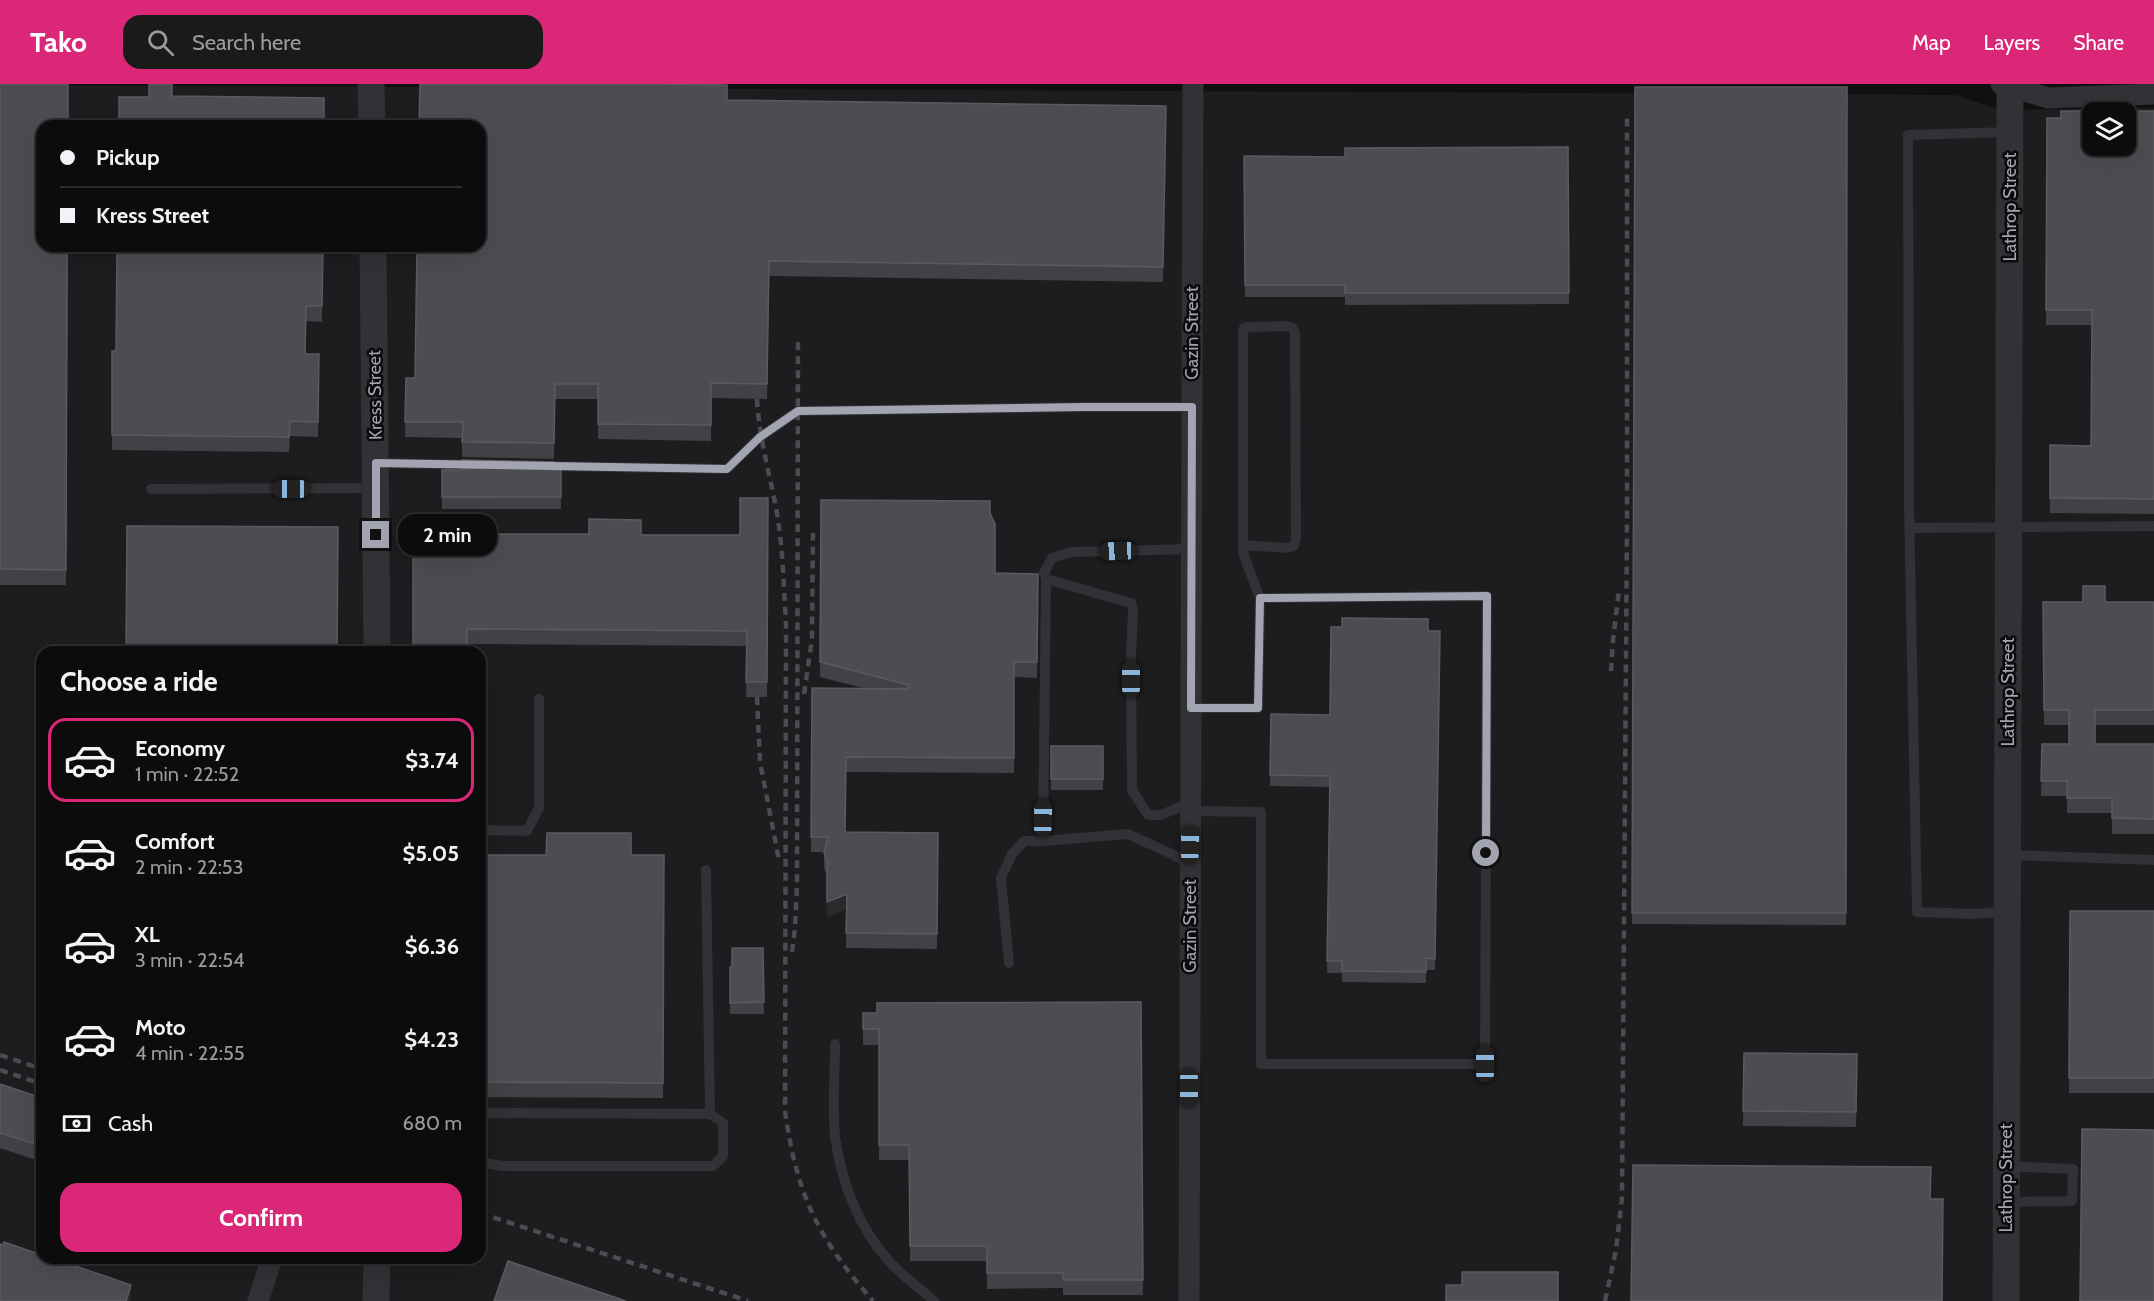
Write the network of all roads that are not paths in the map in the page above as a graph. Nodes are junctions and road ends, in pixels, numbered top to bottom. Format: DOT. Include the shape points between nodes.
graph roads {
  1 [pos="371,84"];
  2 [pos="1193,84"];
  3 [pos="2007,85"];
  4 [pos="2154,94"];
  5 [pos="372,120"];
  6 [pos="2011,132"];
  7 [pos="373,252"];
  8 [pos="1192,407"];
  9 [pos="488,465"];
  10 [pos="536,466"];
  11 [pos="376,476"];
  12 [pos="151,489"];
  13 [pos="2009,526"];
  14 [pos="2154,526"];
  15 [pos="1910,528"];
  16 [pos="1243,545"];
  17 [pos="1192,549"];
  18 [pos="1046,579"];
  19 [pos="1260,598"];
  20 [pos="377,646"];
  21 [pos="539,699"];
  22 [pos="1191,708"];
  23 [pos="1191,807"];
  24 [pos="486,830"];
  25 [pos="1042,841"];
  26 [pos="2008,855"];
  27 [pos="2154,860"];
  28 [pos="1190,862"];
  29 [pos="706,870"];
  30 [pos="2007,911"];
  31 [pos="1009,963"];
  32 [pos="835,1044"];
  33 [pos="486,1113"];
  34 [pos="710,1114"];
  35 [pos="486,1163"];
  36 [pos="2006,1166"];
  37 [pos="2006,1202"];
  38 [pos="270,1264"];
  39 [pos="377,1264"];
  40 [pos="258,1301"];
  41 [pos="376,1301"];
  42 [pos="934,1301"];
  43 [pos="1189,1301"];
  44 [pos="2006,1301"];
  1 -- 5 [label="street"];
  2 -- 8 [label="street, Gazin Street"];
  3 -- 4 [label="street" via="2048,98"];
  3 -- 6 [label="street, Lathrop Street"];
  6 -- 13 [label="street, Lathrop Street"];
  6 -- 15 [label="lane" via="1908,135"];
  7 -- 11 [label="street, Kress Street"];
  8 -- 10 [label="lane" via="798,411 760,437 727,469"];
  8 -- 17 [label="street, Gazin Street"];
  9 -- 11 [label="lane"];
  11 -- 12 [label="lane"];
  11 -- 20 [label="street, Kress Street"];
  13 -- 14 [label="lane"];
  13 -- 15 [label="lane"];
  13 -- 26 [label="street, Lathrop Street"];
  15 -- 30 [label="lane" via="1917,912"];
  16 -- 16 [label="lane" via="1244,328 1287,326 1295,334 1296,540 1294,546 1287,548"];
  16 -- 19 [label="lane"];
  17 -- 18 [label="lane" via="1072,552 1052,558 1044,573"];
  17 -- 22 [label="street, Gazin Street"];
  18 -- 23 [label="lane" via="1131,603 1132,790 1148,814 1161,815"];
  18 -- 25 [label="lane"];
  19 -- 22 [label="lane" via="1258,708"];
  19 -- 23 [label="lane" via="1487,596 1485,1064 1262,1064 1261,812"];
  21 -- 24 [label="lane" via="539,808 527,831"];
  22 -- 23 [label="street, Gazin Street"];
  23 -- 28 [label="street, Gazin Street"];
  25 -- 28 [label="lane" via="1128,834"];
  25 -- 31 [label="lane" via="1018,845 1001,878"];
  26 -- 27 [label="lane"];
  26 -- 30 [label="street, Lathrop Street"];
  28 -- 43 [label="street, Gazin Street"];
  29 -- 34 [label="lane"];
  30 -- 36 [label="street, Lathrop Street"];
  32 -- 42 [label="lane" via="835,1134 841,1169 855,1208 890,1262"];
  33 -- 34 [label="lane"];
  34 -- 35 [label="lane" via="723,1123 723,1156 713,1166"];
  36 -- 37 [label="street, Lathrop Street"];
  36 -- 37 [label="lane" via="2073,1169 2072,1201"];
  37 -- 44 [label="street, Lathrop Street"];
  38 -- 40 [label="street"];
  39 -- 41 [label="street"];
}
